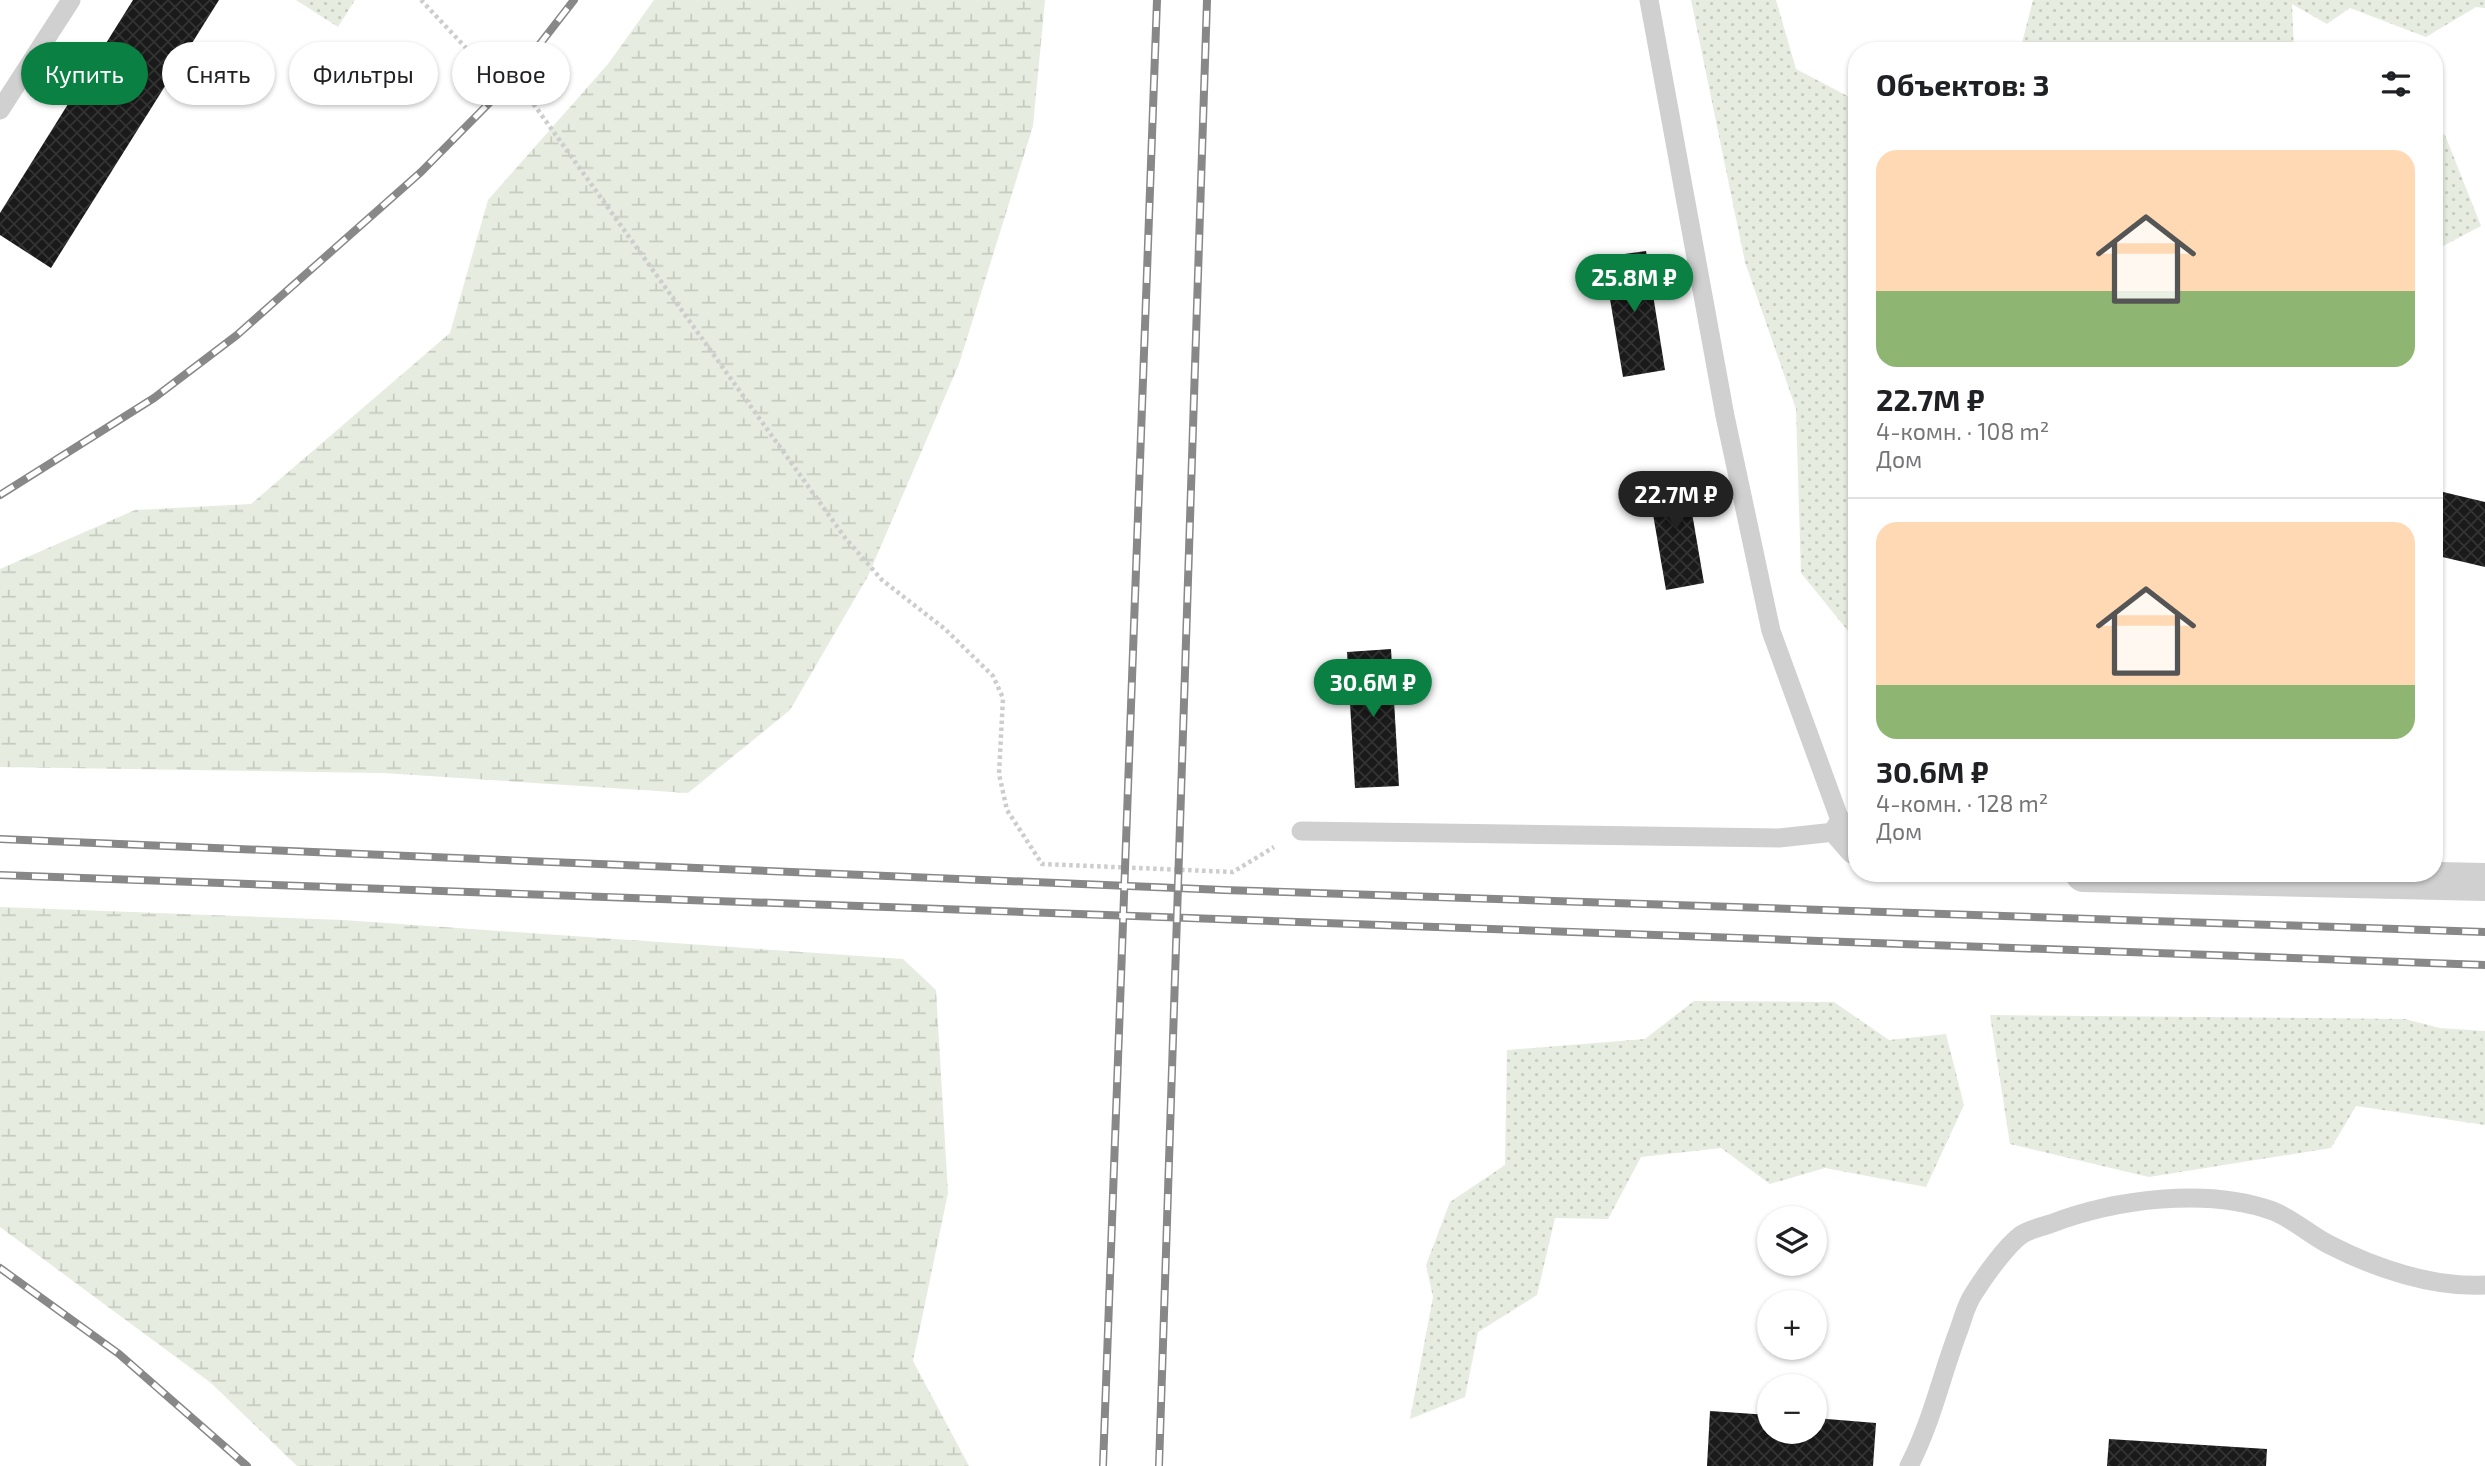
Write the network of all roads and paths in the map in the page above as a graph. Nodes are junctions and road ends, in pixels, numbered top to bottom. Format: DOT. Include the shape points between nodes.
graph roads {
  1 [pos="71,0"];
  2 [pos="421,0"];
  3 [pos="1649,0"];
  4 [pos="0,110"];
  5 [pos="1301,831"];
  6 [pos="1848,834"];
  7 [pos="1848,839"];
  8 [pos="2443,881"];
  9 [pos="2485,882"];
  10 [pos="2485,1285"];
  11 [pos="1909,1466"];
  1 -- 4 [label="lane"];
  2 -- 5 [label="path" via="467,49 512,80 530,99 846,539 882,580 945,629 993,676 1003,698 999,774 1007,810 1042,864 1233,872"];
  3 -- 6 [label="lane" via="1725,416 1771,631"];
  5 -- 7 [label="lane"];
  8 -- 9 [label="street"];
  10 -- 11 [label="lane" via="2436,1281 2385,1268 2328,1244 2274,1212 2224,1199 2178,1198 2113,1206 2063,1219 2021,1235 1972,1295 1923,1440"];
}
